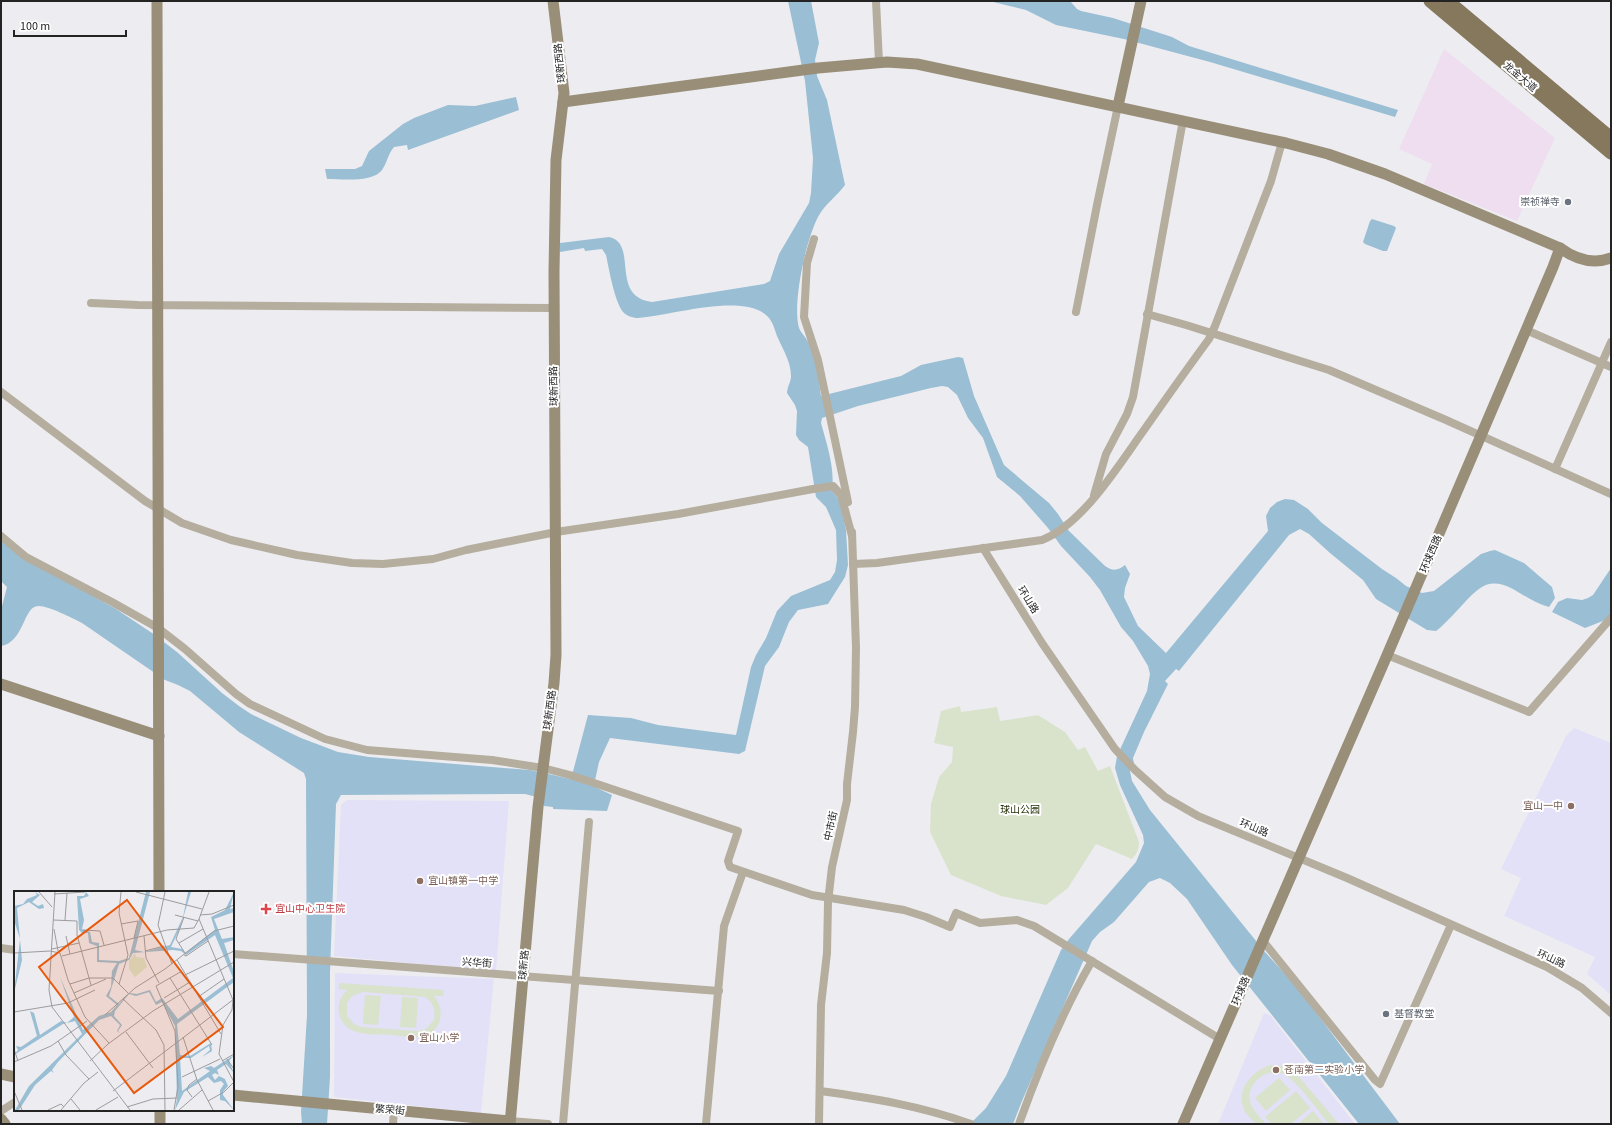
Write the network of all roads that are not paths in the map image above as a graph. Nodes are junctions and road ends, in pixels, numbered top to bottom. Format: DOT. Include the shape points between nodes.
graph roads {
  1 [pos="157,1"];
  2 [pos="553,1"];
  3 [pos="876,1"];
  4 [pos="1141,1"];
  5 [pos="1430,1"];
  6 [pos="1448,1"];
  7 [pos="879,62"];
  8 [pos="563,102"];
  9 [pos="1118,106"];
  10 [pos="1183,120"];
  11 [pos="1611,138"];
  12 [pos="1282,142"];
  13 [pos="1611,153"];
  14 [pos="814,239"];
  15 [pos="1560,248"];
  16 [pos="1611,251"];
  17 [pos="1611,258"];
  18 [pos="91,303"];
  19 [pos="158,305"];
  20 [pos="554,308"];
  21 [pos="1076,312"];
  22 [pos="1148,314"];
  23 [pos="1526,330"];
  24 [pos="1212,333"];
  25 [pos="1611,342"];
  26 [pos="1602,363"];
  27 [pos="1611,367"];
  28 [pos="1,392"];
  29 [pos="1481,436"];
  30 [pos="1555,468"];
  31 [pos="1611,494"];
  32 [pos="1093,499"];
  33 [pos="158,509"];
  34 [pos="556,532"];
  35 [pos="1,536"];
  36 [pos="852,536"];
  37 [pos="983,548"];
  38 [pos="853,564"];
  39 [pos="1611,618"];
  40 [pos="159,633"];
  41 [pos="1387,655"];
  42 [pos="1,684"];
  43 [pos="159,736"];
  44 [pos="542,770"];
  45 [pos="538,807"];
  46 [pos="589,822"];
  47 [pos="1299,858"];
  48 [pos="743,872"];
  49 [pos="159,891"];
  50 [pos="829,898"];
  51 [pos="1451,924"];
  52 [pos="1262,942"];
  53 [pos="1,948"];
  54 [pos="14,950"];
  55 [pos="234,954"];
  56 [pos="1090,960"];
  57 [pos="523,976"];
  58 [pos="575,980"];
  59 [pos="719,991"];
  60 [pos="1611,1013"];
  61 [pos="1220,1039"];
  62 [pos="1,1074"];
  63 [pos="14,1077"];
  64 [pos="820,1091"];
  65 [pos="234,1095"];
  66 [pos="14,1103"];
  67 [pos="1,1111"];
  68 [pos="160,1111"];
  69 [pos="394,1111"];
  70 [pos="1,1119"];
  71 [pos="510,1122"];
  72 [pos="967,1123"];
  73 [pos="5,1124"];
  74 [pos="160,1124"];
  75 [pos="394,1124"];
  76 [pos="548,1124"];
  77 [pos="563,1124"];
  78 [pos="706,1124"];
  79 [pos="819,1124"];
  80 [pos="1019,1124"];
  81 [pos="1183,1124"];
  1 -- 19 [label="street"];
  2 -- 8 [label="street, 球新西路" via="563,80"];
  3 -- 7 [label="street"];
  4 -- 9 [label="street"];
  5 -- 13 [label="main road, 龙金大道"];
  6 -- 11 [label="main road, 龙金大道"];
  7 -- 8 [label="street"];
  7 -- 9 [label="street" via="930,66"];
  8 -- 20 [label="street, 球新西路" via="556,160"];
  9 -- 10 [label="street"];
  9 -- 21 [label="street"];
  10 -- 12 [label="street"];
  10 -- 22 [label="street"];
  12 -- 15 [label="street" via="1334,156 1385,174"];
  12 -- 24 [label="street" via="1271,182"];
  14 -- 36 [label="street" via="807,263 803,311 816,353 830,416 852,520"];
  15 -- 16 [label="street" via="1594,255"];
  15 -- 17 [label="street" via="1571,256 1589,260"];
  15 -- 23 [label="street, 环球西路"];
  18 -- 19 [label="street"];
  19 -- 20 [label="street"];
  19 -- 33 [label="street"];
  20 -- 34 [label="street, 球新西路"];
  22 -- 24 [label="street"];
  22 -- 32 [label="street" via="1131,403 1106,454"];
  23 -- 26 [label="street"];
  23 -- 29 [label="street, 环球西路"];
  24 -- 29 [label="street" via="1329,370"];
  24 -- 32 [label="street"];
  25 -- 26 [label="street"];
  26 -- 27 [label="street"];
  26 -- 30 [label="street"];
  28 -- 33 [label="street"];
  29 -- 30 [label="street"];
  29 -- 41 [label="street, 环球西路"];
  30 -- 31 [label="street"];
  32 -- 37 [label="street" via="1068,527 1053,536 1042,540"];
  33 -- 34 [label="street" via="195,528 254,546 317,558 368,564 422,561"];
  33 -- 40 [label="street"];
  34 -- 36 [label="street" via="678,514 833,486 841,495"];
  34 -- 44 [label="street, 球新西路" via="556,655"];
  35 -- 40 [label="street" via="26,557 112,602"];
  36 -- 38 [label="street, 中市街"];
  37 -- 38 [label="street"];
  37 -- 47 [label="street, 环山路" via="1042,643 1115,749 1135,770 1165,797 1185,809"];
  38 -- 50 [label="street, 中市街" via="856,648 853,732 847,800 832,867"];
  39 -- 41 [label="street" via="1529,712"];
  40 -- 43 [label="street"];
  40 -- 44 [label="street" via="185,649 242,699 258,709 325,739 367,750 492,760"];
  41 -- 47 [label="street, 环球西路"];
  42 -- 43 [label="street"];
  43 -- 49 [label="street"];
  44 -- 45 [label="street, 球新西路"];
  44 -- 48 [label="street" via="570,775 738,831 728,861 730,867"];
  45 -- 57 [label="street, 球新路"];
  46 -- 58 [label="street"];
  47 -- 51 [label="street, 环山路"];
  47 -- 52 [label="street, 环球路"];
  48 -- 50 [label="street" via="799,892"];
  48 -- 59 [label="street" via="724,926"];
  50 -- 56 [label="street" via="904,910 950,927 956,913 980,923 1017,920 1034,926"];
  50 -- 64 [label="street, 中市街" via="827,953 821,1005"];
  51 -- 52 [label="street" via="1380,1084"];
  51 -- 60 [label="street, 环山路" via="1559,973 1586,991"];
  52 -- 61 [label="street, 环球路"];
  53 -- 54 [label="street"];
  55 -- 57 [label="street, 兴华街"];
  56 -- 61 [label="street"];
  56 -- 80 [label="street" via="1072,994"];
  57 -- 58 [label="street, 兴华街"];
  57 -- 71 [label="street, 球新路"];
  58 -- 59 [label="street, 兴华街"];
  58 -- 77 [label="street"];
  59 -- 78 [label="street"];
  61 -- 81 [label="street, 环球路"];
  62 -- 63 [label="street"];
  64 -- 72 [label="street" via="898,1103"];
  64 -- 79 [label="street, 中市街"];
  65 -- 69 [label="street, 繁荣街"];
  66 -- 67 [label="street"];
  68 -- 74 [label="street"];
  69 -- 71 [label="street, 繁荣街"];
  69 -- 75 [label="street"];
  70 -- 73 [label="street"];
  71 -- 76 [label="street, 繁荣街"];
}
